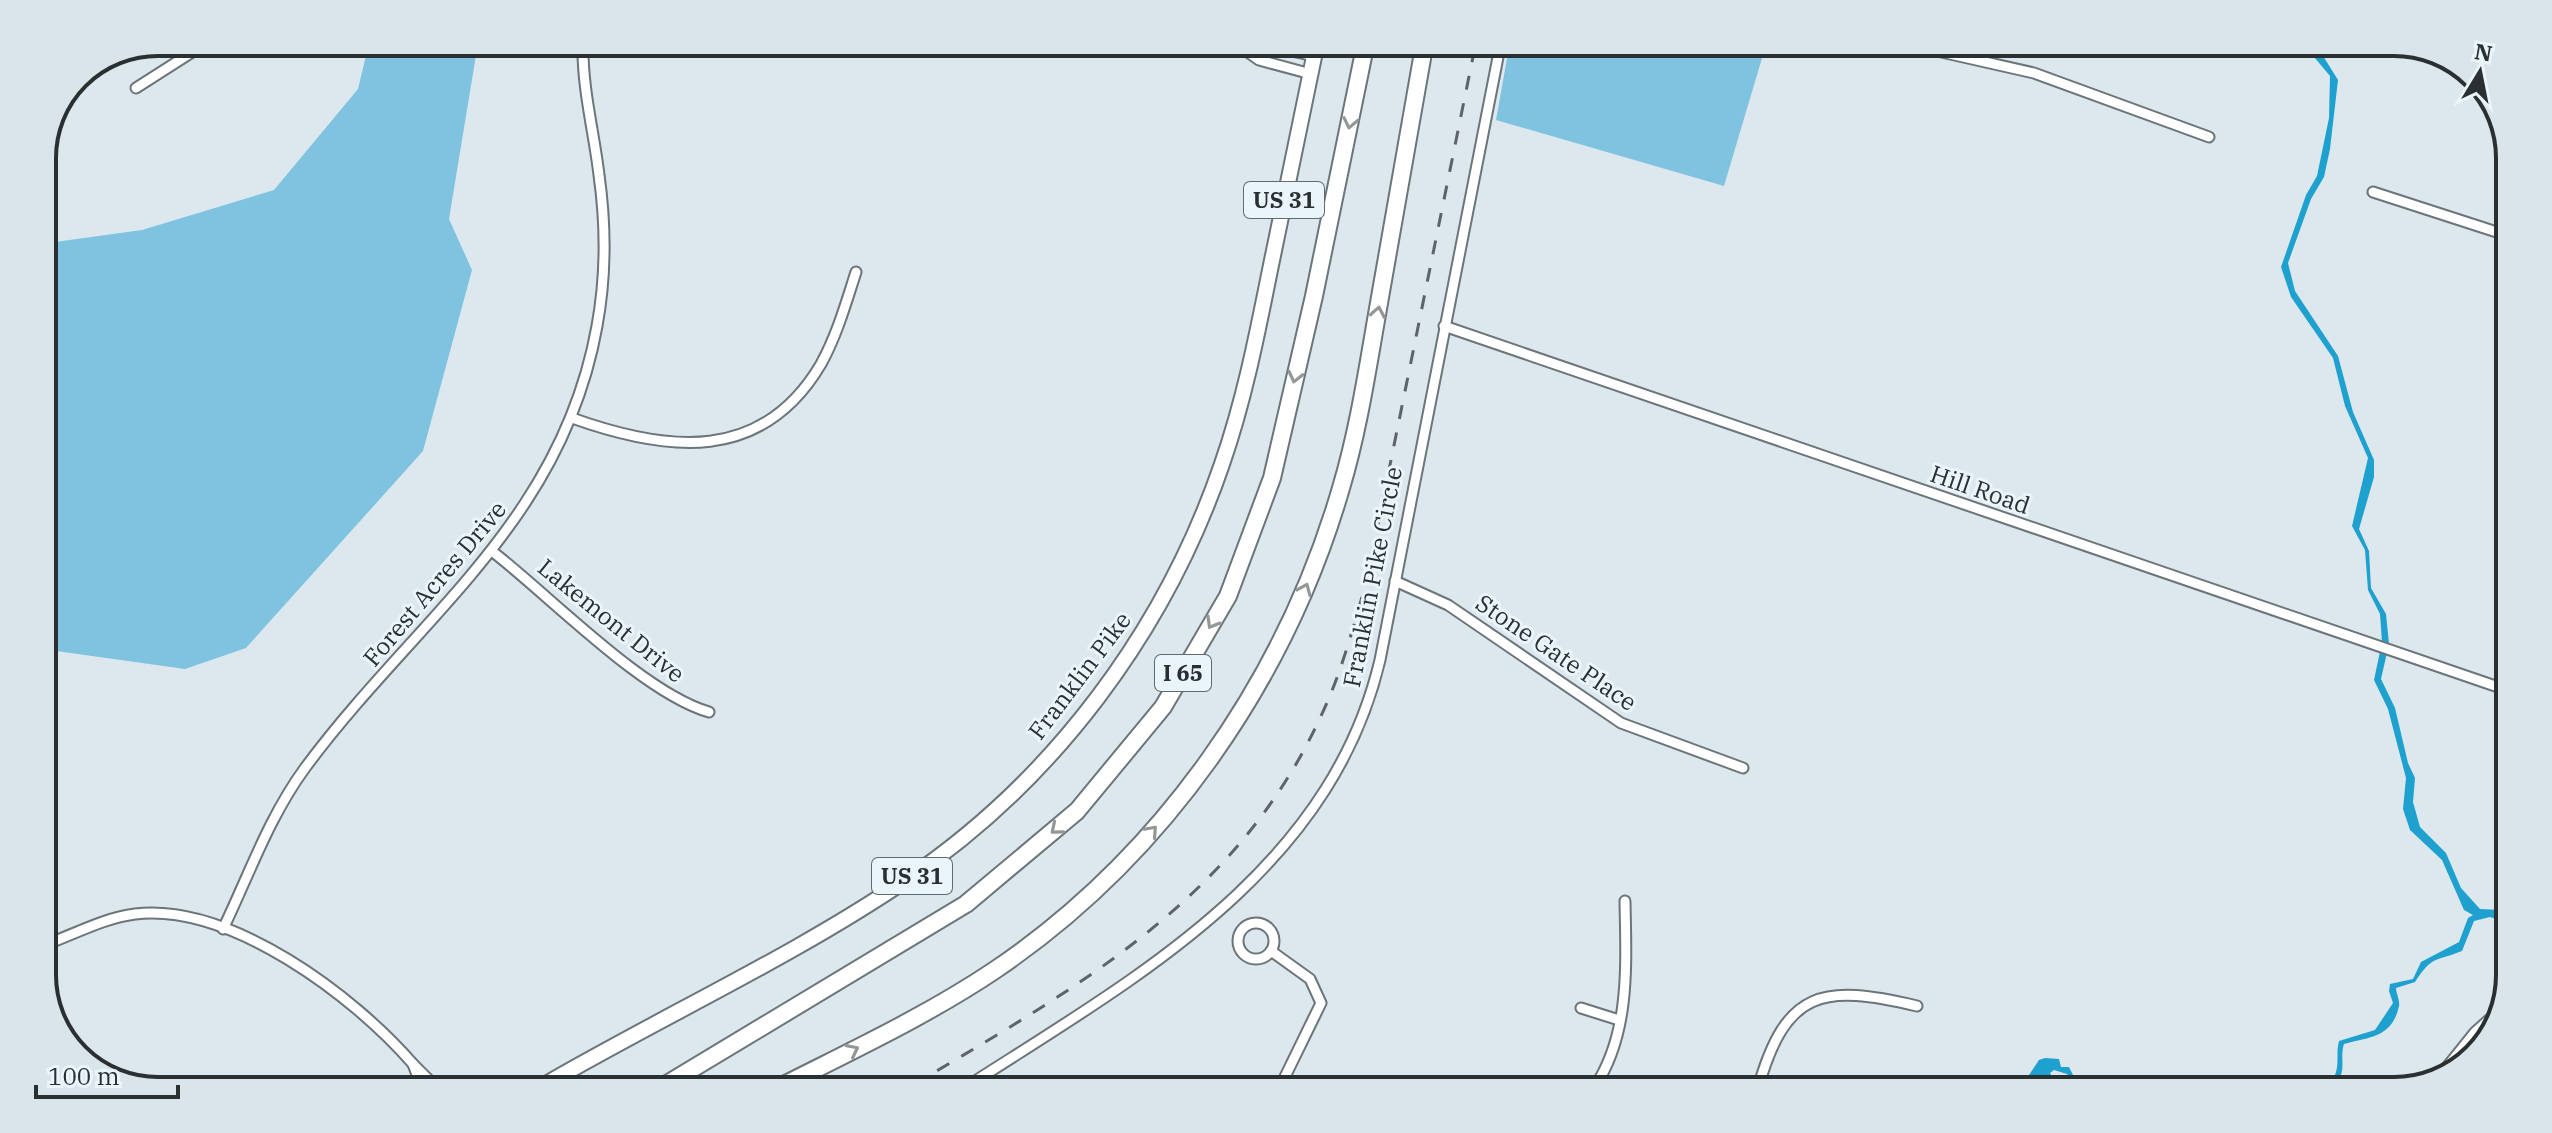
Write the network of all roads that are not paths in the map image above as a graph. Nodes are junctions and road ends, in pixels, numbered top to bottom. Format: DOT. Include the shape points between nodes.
graph roads {
  1 [pos="186,56"];
  2 [pos="584,56"];
  3 [pos="1253,56"];
  4 [pos="1315,56"];
  5 [pos="1363,56"];
  6 [pos="1422,56"];
  7 [pos="1498,56"];
  8 [pos="1959,56"];
  9 [pos="1311,74"];
  10 [pos="136,88"];
  11 [pos="2209,137"];
  12 [pos="2373,192"];
  13 [pos="2496,232"];
  14 [pos="856,272"];
  15 [pos="1444,326"];
  16 [pos="572,418"];
  17 [pos="493,552"];
  18 [pos="1395,581"];
  19 [pos="2496,686"];
  20 [pos="709,712"];
  21 [pos="1743,768"];
  22 [pos="1625,901"];
  23 [pos="223,929"];
  24 [pos="56,941"];
  25 [pos="1271,951"];
  26 [pos="1917,1006"];
  27 [pos="1581,1008"];
  28 [pos="1619,1020"];
  29 [pos="2482,1026"];
  30 [pos="2455,1057"];
  31 [pos="413,1064"];
  32 [pos="418,1077"];
  33 [pos="426,1077"];
  34 [pos="559,1077"];
  35 [pos="679,1077"];
  36 [pos="799,1077"];
  37 [pos="981,1077"];
  38 [pos="1285,1077"];
  39 [pos="1600,1077"];
  40 [pos="1762,1077"];
  1 -- 10 [label="street"];
  2 -- 16 [label="street, Forest Acres Drive" via="601,188 603,256 597,327"];
  3 -- 9 [label="street"];
  4 -- 9 [label="main road, Franklin Pike / US 31"];
  5 -- 35 [label="highway, I 65, one-way" via="1272,478 1228,596 1163,707 1077,811 966,904"];
  36 -- 6 [label="highway, one-way" via="937,1006 1052,927 1151,832 1244,708 1300,601 1344,479"];
  7 -- 15 [label="street, Franklin Pike Circle"];
  8 -- 11 [label="street" via="2034,73"];
  9 -- 34 [label="main road, Franklin Pike / US 31" via="1251,361 1222,464 1170,585 1102,692 1026,780 917,872 821,932"];
  12 -- 13 [label="street"];
  14 -- 16 [label="street" via="817,370 792,401 758,427 716,442 676,444"];
  15 -- 18 [label="street, Franklin Pike Circle"];
  15 -- 19 [label="street, Hill Road"];
  16 -- 17 [label="street, Forest Acres Drive" via="527,505"];
  17 -- 20 [label="street, Lakemont Drive" via="637,671 683,703"];
  17 -- 23 [label="street, Forest Acres Drive" via="305,769 274,818"];
  18 -- 21 [label="street, Stone Gate Place" via="1448,605 1621,723"];
  18 -- 37 [label="street, Franklin Pike Circle" via="1363,717 1323,791 1271,863 1164,959"];
  22 -- 28 [label="street" via="1627,976"];
  23 -- 24 [label="street" via="179,915 133,915"];
  23 -- 31 [label="street" via="281,955 331,987 381,1028"];
  25 -- 38 [label="street" via="1310,979 1321,1003"];
  26 -- 40 [label="street" via="1855,993 1810,1004 1788,1019 1776,1036"];
  27 -- 28 [label="street"];
  28 -- 39 [label="street"];
  29 -- 30 [label="street"];
  31 -- 32 [label="street"];
  31 -- 33 [label="street"];
}
